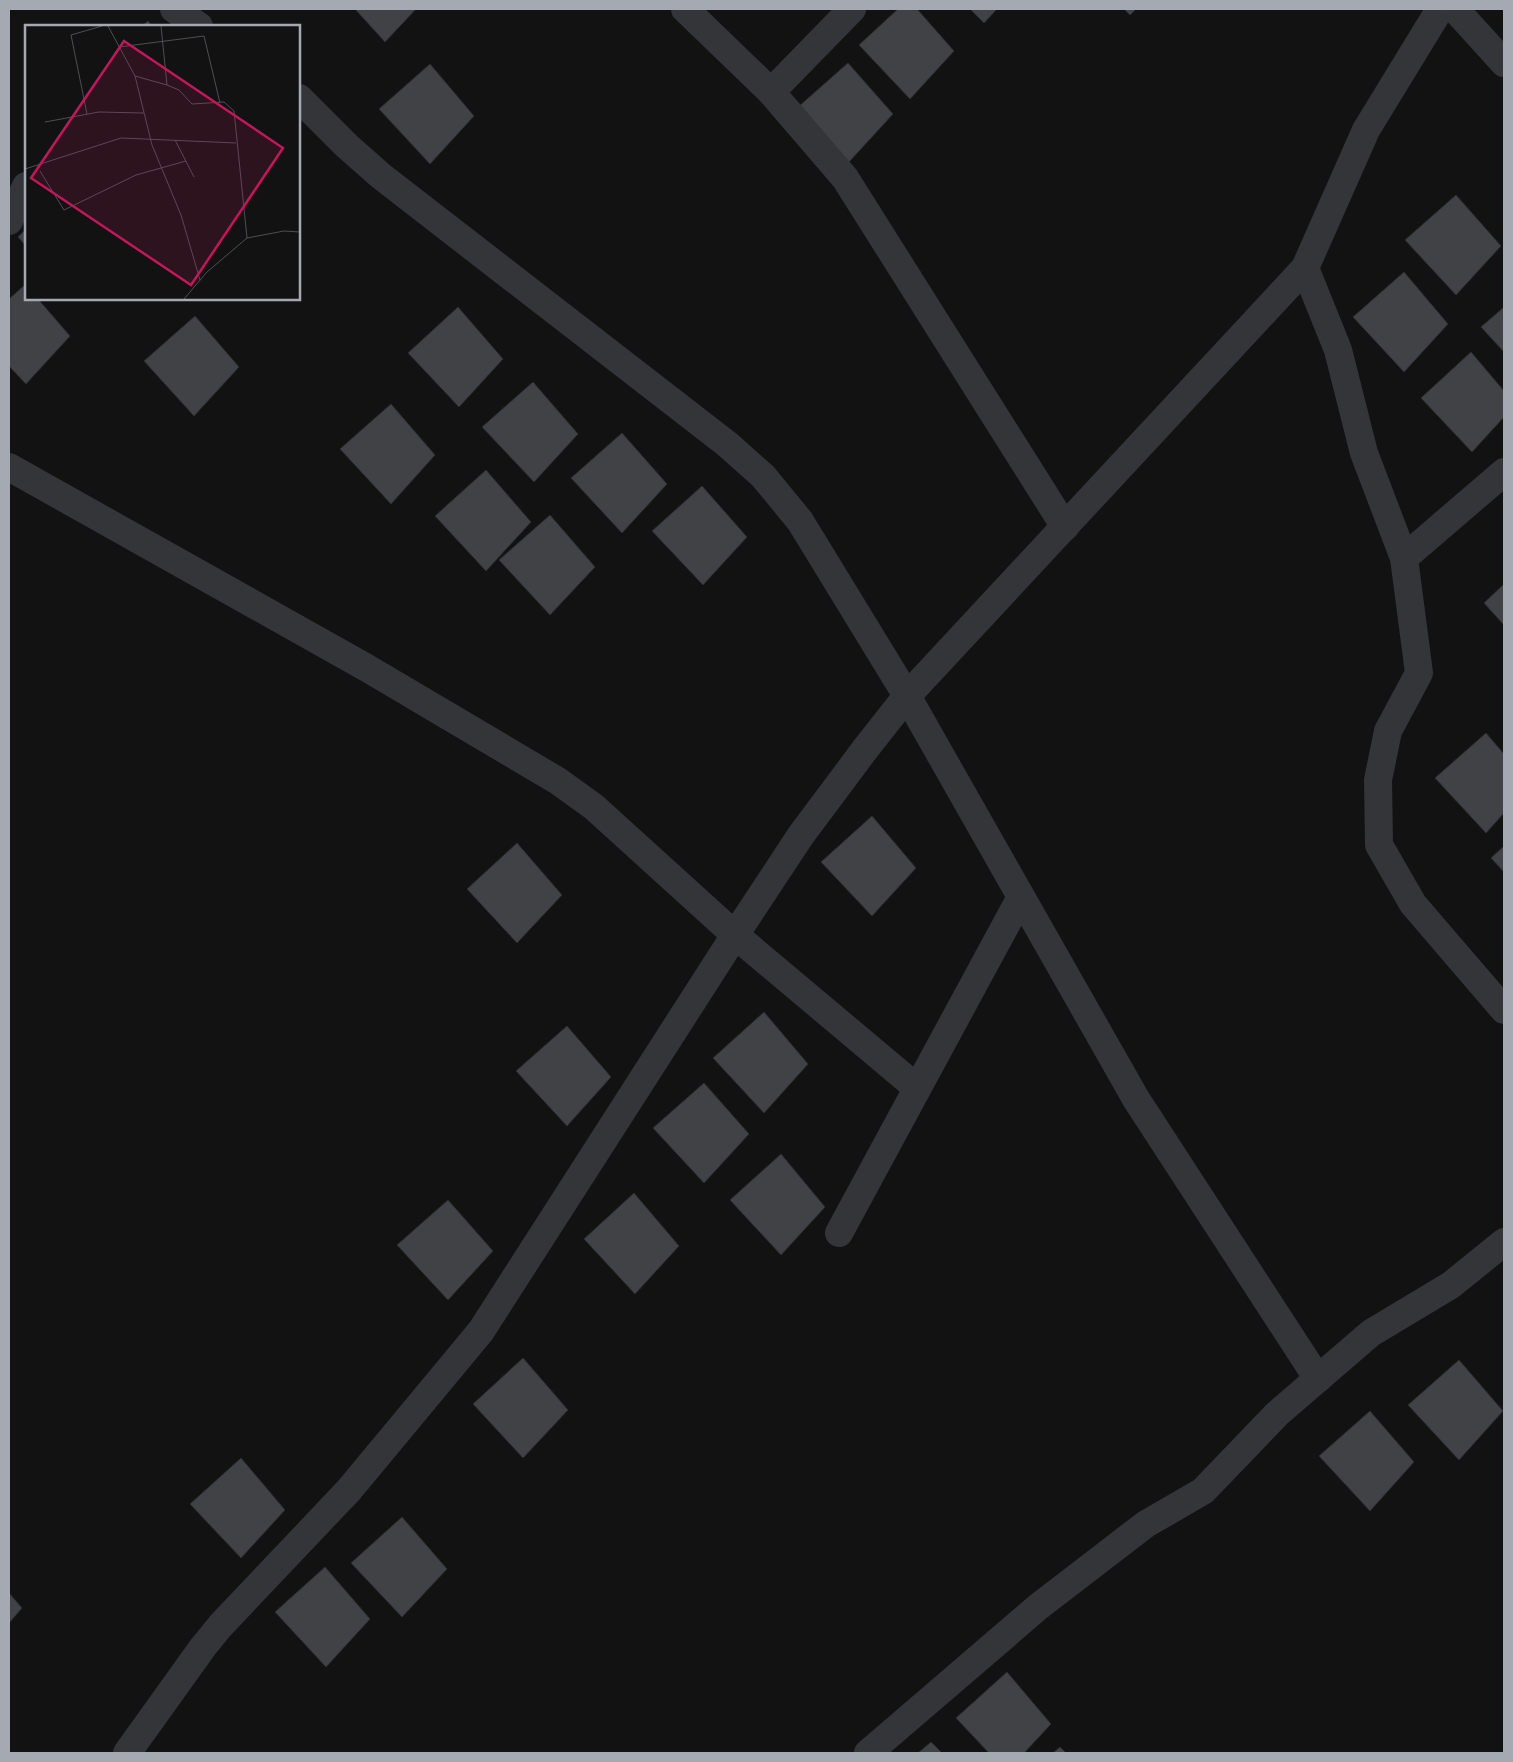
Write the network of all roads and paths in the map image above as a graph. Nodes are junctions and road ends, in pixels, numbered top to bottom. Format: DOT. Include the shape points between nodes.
graph roads {
  1 [pos="174,9"];
  2 [pos="685,9"];
  3 [pos="852,9"];
  4 [pos="1440,9"];
  5 [pos="1455,9"];
  6 [pos="198,25"];
  7 [pos="1504,63"];
  8 [pos="771,92"];
  9 [pos="300,99"];
  10 [pos="25,188"];
  11 [pos="9,221"];
  12 [pos="1305,268"];
  13 [pos="9,467"];
  14 [pos="1504,472"];
  15 [pos="1065,527"];
  16 [pos="1404,558"];
  17 [pos="907,696"];
  18 [pos="1021,897"];
  19 [pos="735,935"];
  20 [pos="1504,1010"];
  21 [pos="917,1088"];
  22 [pos="839,1233"];
  23 [pos="1504,1242"];
  24 [pos="1318,1379"];
  25 [pos="127,1753"];
  26 [pos="868,1753"];
  1 -- 6 [label="street"];
  2 -- 8 [label="street"];
  3 -- 8 [label="street"];
  4 -- 12 [label="street" via="1366,130"];
  5 -- 7 [label="street"];
  8 -- 15 [label="street" via="845,178"];
  9 -- 17 [label="street" via="381,176 727,444 763,476 800,521"];
  10 -- 11 [label="street"];
  12 -- 15 [label="street"];
  12 -- 16 [label="street" via="1338,350 1364,453"];
  13 -- 19 [label="street" via="367,668 558,781 594,807"];
  14 -- 16 [label="street"];
  15 -- 17 [label="street"];
  16 -- 20 [label="street" via="1419,673 1388,731 1378,780 1379,844 1413,904"];
  17 -- 18 [label="street"];
  17 -- 19 [label="street" via="801,835"];
  18 -- 21 [label="street"];
  18 -- 24 [label="street" via="1136,1099"];
  19 -- 21 [label="street"];
  19 -- 25 [label="street" via="481,1331 349,1490 221,1625"];
  21 -- 22 [label="street"];
  23 -- 24 [label="street" via="1451,1284 1372,1333"];
  24 -- 26 [label="street" via="1277,1414 1202,1491 1146,1524 1038,1607"];
}
